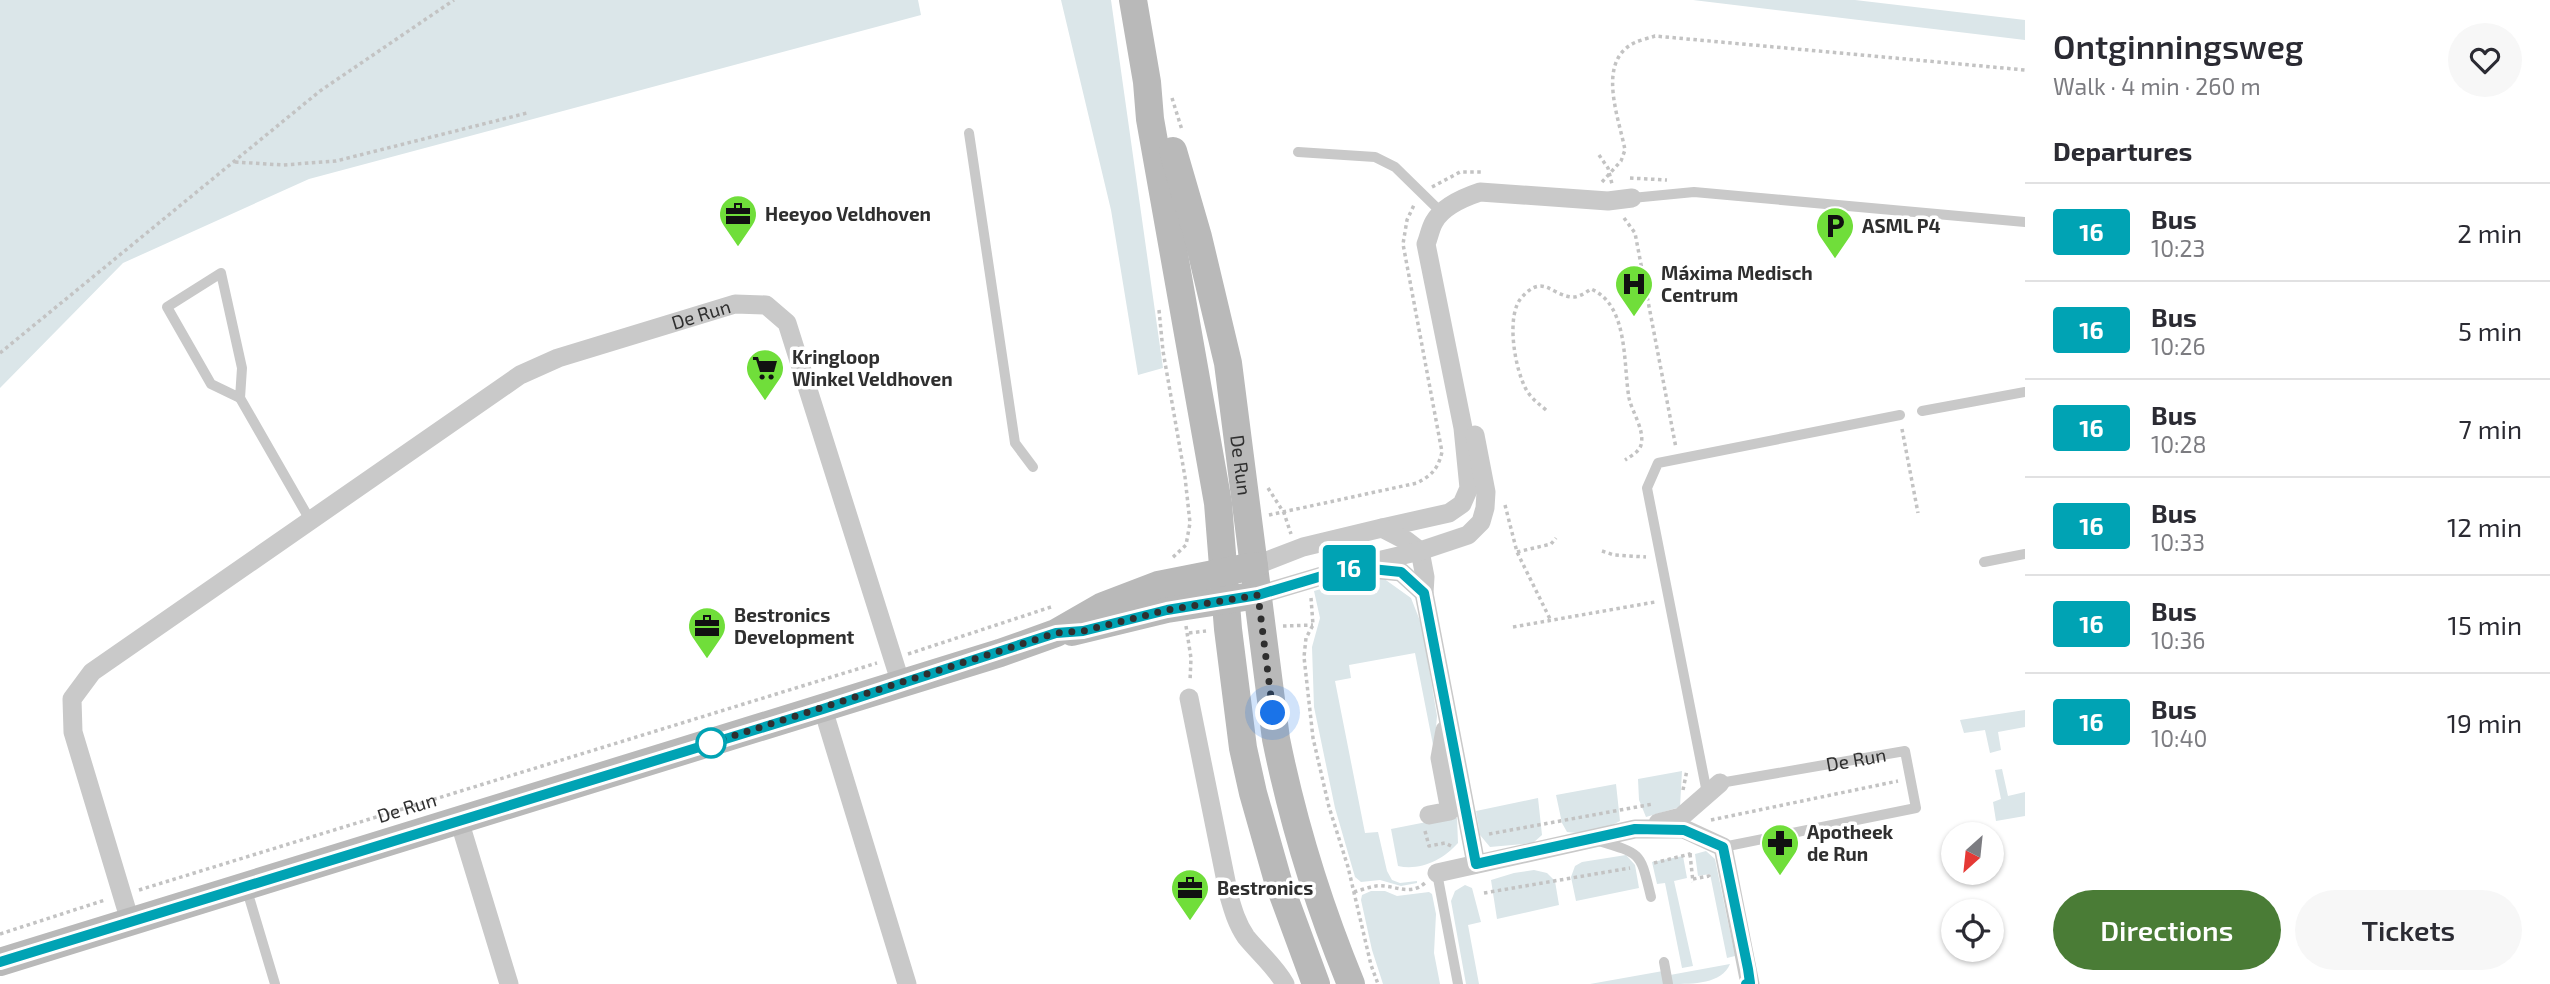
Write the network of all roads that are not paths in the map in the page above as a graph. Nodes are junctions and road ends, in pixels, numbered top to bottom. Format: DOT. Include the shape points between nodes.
graph roads {
  1 [pos="1133,0"];
  2 [pos="1147,82"];
  3 [pos="969,133"];
  4 [pos="1298,152"];
  5 [pos="1624,199"];
  6 [pos="1441,213"];
  7 [pos="2025,222"];
  8 [pos="1450,365"];
  9 [pos="2025,392"];
  10 [pos="240,398"];
  11 [pos="1922,411"];
  12 [pos="1900,415"];
  13 [pos="1034,467"];
  14 [pos="310,520"];
  15 [pos="1382,528"];
  16 [pos="1420,551"];
  17 [pos="2025,554"];
  18 [pos="1984,562"];
  19 [pos="1254,566"];
  20 [pos="1352,567"];
  21 [pos="1225,572"];
  22 [pos="1424,593"];
  23 [pos="1258,595"];
  24 [pos="1227,600"];
  25 [pos="1056,633"];
  26 [pos="896,671"];
  27 [pos="1189,698"];
  28 [pos="823,709"];
  29 [pos="1447,719"];
  30 [pos="1707,794"];
  31 [pos="1426,819"];
  32 [pos="459,820"];
  33 [pos="1635,829"];
  34 [pos="1592,839"];
  35 [pos="1723,847"];
  36 [pos="1474,856"];
  37 [pos="1437,873"];
  38 [pos="245,885"];
  39 [pos="1651,897"];
  40 [pos="126,908"];
  41 [pos="0,962"];
  42 [pos="1664,962"];
  43 [pos="275,984"];
  44 [pos="509,984"];
  45 [pos="906,984"];
  46 [pos="1286,984"];
  47 [pos="1316,984"];
  48 [pos="1351,984"];
  49 [pos="1458,984"];
  50 [pos="1668,984"];
  51 [pos="1749,984"];
  1 -- 2 [label="main road, De Run"];
  2 -- 19 [label="main road, De Run" via="1166,126 1198,237 1228,363"];
  2 -- 21 [label="main road, De Run" via="1218,503"];
  3 -- 13 [label="lane" via="1015,443"];
  4 -- 6 [label="lane" via="1375,157 1395,167"];
  5 -- 6 [label="street" via="1480,192"];
  5 -- 7 [label="lane" via="1707,193"];
  6 -- 8 [label="street" via="1426,244"];
  8 -- 15 [label="street, De Run" via="1469,488 1462,505 1449,513"];
  8 -- 16 [label="street" via="1474,426 1486,508 1468,536"];
  9 -- 11 [label="lane"];
  10 -- 10 [label="lane" via="242,368 221,273 167,307 211,384"];
  10 -- 14 [label="lane"];
  12 -- 30 [label="lane" via="1658,463 1647,488"];
  14 -- 26 [label="street, De Run" via="520,375 558,358 735,304 766,305 787,323"];
  14 -- 40 [label="street, De Run" via="92,672 72,699 73,732"];
  15 -- 16 [label="street"];
  15 -- 19 [label="street, De Run" via="1303,547"];
  16 -- 20 [label="street"];
  16 -- 22 [label="street"];
  17 -- 18 [label="lane"];
  19 -- 21 [label="main road, De Run"];
  19 -- 23 [label="main road, De Run"];
  20 -- 22 [label="street, De Run" via="1401,572"];
  20 -- 23 [label="street, De Run"];
  21 -- 24 [label="main road, De Run"];
  21 -- 25 [label="main road, De Run" via="1158,585 1094,610"];
  22 -- 29 [label="street"];
  23 -- 24 [label="main road, De Run"];
  23 -- 48 [label="main road, De Run" via="1289,803"];
  24 -- 25 [label="main road, De Run"];
  24 -- 47 [label="main road, De Run" via="1237,701 1253,793 1278,881"];
  25 -- 26 [label="main road, De Run"];
  26 -- 28 [label="main road, De Run"];
  27 -- 46 [label="street" via="1237,922"];
  28 -- 32 [label="main road, De Run"];
  28 -- 45 [label="street"];
  29 -- 31 [label="street" via="1440,758 1450,811"];
  29 -- 36 [label="street"];
  30 -- 33 [label="street" via="1681,817"];
  30 -- 35 [label="lane, De Run" via="1905,751 1916,808"];
  32 -- 38 [label="main road, De Run"];
  32 -- 44 [label="street, De Run"];
  33 -- 34 [label="street"];
  33 -- 35 [label="street" via="1684,830"];
  34 -- 36 [label="street"];
  34 -- 39 [label="lane" via="1638,856"];
  35 -- 51 [label="street"];
  36 -- 37 [label="street"];
  37 -- 49 [label="lane"];
  38 -- 40 [label="main road, De Run"];
  38 -- 43 [label="lane"];
  40 -- 41 [label="main road, De Run"];
  42 -- 50 [label="lane"];
}
